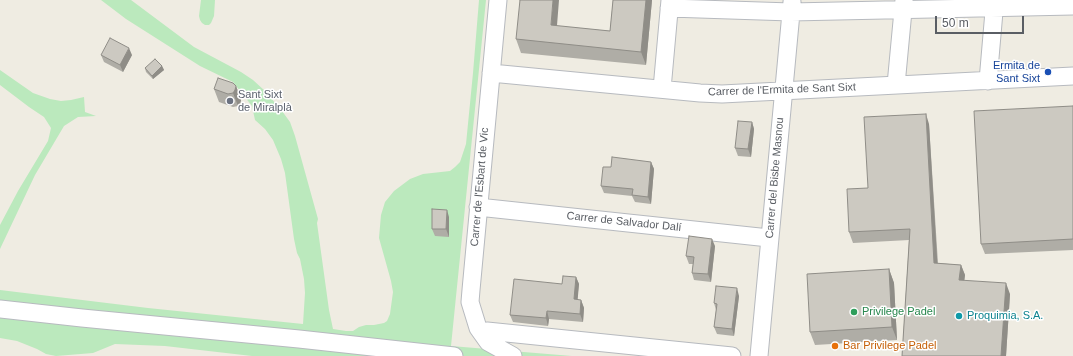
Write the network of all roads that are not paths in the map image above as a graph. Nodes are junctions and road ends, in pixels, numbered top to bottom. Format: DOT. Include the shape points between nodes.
graph roads {
  1 [pos="498,0"];
  2 [pos="995,3"];
  3 [pos="670,4"];
  4 [pos="903,5"];
  5 [pos="791,6"];
  6 [pos="1073,6"];
  7 [pos="491,73"];
  8 [pos="1073,76"];
  9 [pos="988,81"];
  10 [pos="896,85"];
  11 [pos="662,89"];
  12 [pos="783,91"];
  13 [pos="478,207"];
  14 [pos="769,238"];
  15 [pos="0,309"];
  16 [pos="487,331"];
  17 [pos="454,356"];
  18 [pos="513,356"];
  19 [pos="732,356"];
  20 [pos="759,356"];
  1 -- 7 [label="street, Carrer de l'Esbart de Vic"];
  2 -- 4 [label="street"];
  2 -- 6 [label="street"];
  2 -- 9 [label="street"];
  3 -- 5 [label="street"];
  3 -- 11 [label="street"];
  4 -- 5 [label="street"];
  4 -- 10 [label="street"];
  5 -- 12 [label="street, Carrer del Bisbe Masnou"];
  7 -- 11 [label="street, Carrer de l'Ermita de Sant Sixt"];
  7 -- 13 [label="street, Carrer de l'Esbart de Vic"];
  8 -- 9 [label="street, Carrer de l'Ermita de Sant Sixt"];
  9 -- 10 [label="street, Carrer de l'Ermita de Sant Sixt"];
  10 -- 12 [label="street, Carrer de l'Ermita de Sant Sixt"];
  11 -- 12 [label="street, Carrer de l'Ermita de Sant Sixt" via="722,94"];
  12 -- 14 [label="street, Carrer del Bisbe Masnou"];
  13 -- 14 [label="street, Carrer de Salvador Dalí"];
  13 -- 18 [label="street, Carrer de l'Esbart de Vic" via="470,302 478,328 488,342"];
  14 -- 20 [label="street, Carrer del Bisbe Masnou"];
  15 -- 17 [label="street"];
  16 -- 19 [label="street"];
}
